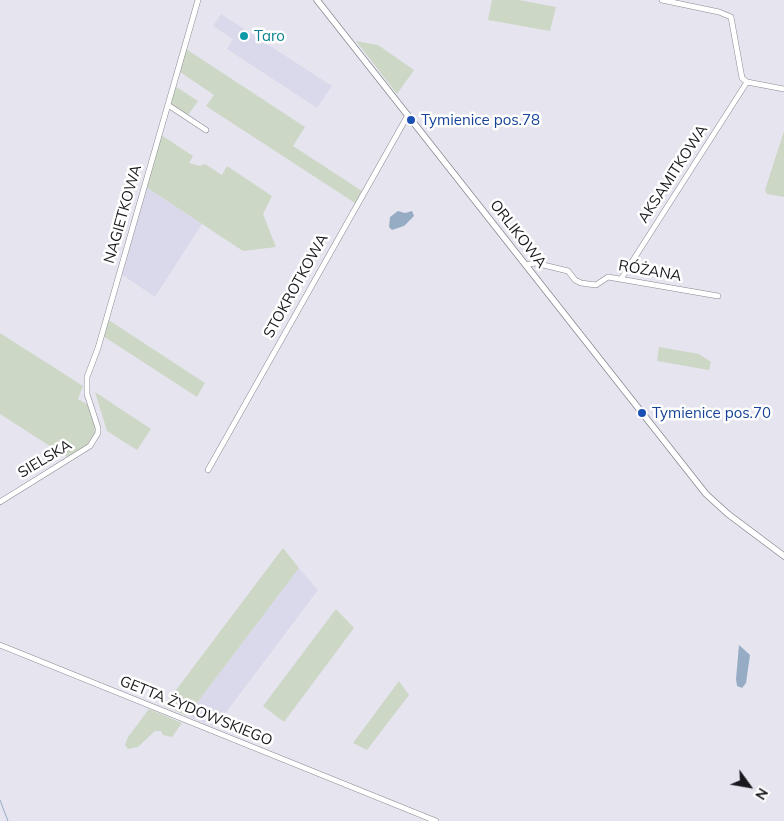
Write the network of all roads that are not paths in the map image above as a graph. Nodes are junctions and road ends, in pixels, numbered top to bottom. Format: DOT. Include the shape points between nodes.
graph roads {
  1 [pos="198,0"];
  2 [pos="317,0"];
  3 [pos="662,0"];
  4 [pos="747,82"];
  5 [pos="784,90"];
  6 [pos="168,105"];
  7 [pos="408,115"];
  8 [pos="206,130"];
  9 [pos="526,265"];
  10 [pos="621,279"];
  11 [pos="718,296"];
  12 [pos="98,433"];
  13 [pos="208,470"];
  14 [pos="0,502"];
  15 [pos="784,556"];
  16 [pos="0,645"];
  17 [pos="436,821"];
  1 -- 6 [label="street, NAGIETKOWA"];
  2 -- 7 [label="street, ORLIKOWA"];
  3 -- 4 [label="street" via="731,17 742,78"];
  4 -- 5 [label="street"];
  4 -- 10 [label="street, AKSAMITKOWA"];
  6 -- 8 [label="street"];
  6 -- 12 [label="street, NAGIETKOWA" via="87,377 87,394"];
  7 -- 9 [label="street, ORLIKOWA"];
  7 -- 13 [label="street, STOKROTKOWA"];
  9 -- 10 [label="street, RÓŻANA" via="535,263 568,271 575,280 596,286 608,277"];
  9 -- 15 [label="street, ORLIKOWA" via="698,484 722,508"];
  10 -- 11 [label="street, RÓŻANA"];
  12 -- 14 [label="street, SIELSKA" via="90,446"];
  16 -- 17 [label="street, GETTA ŻYDOWSKIEGO"];
}
